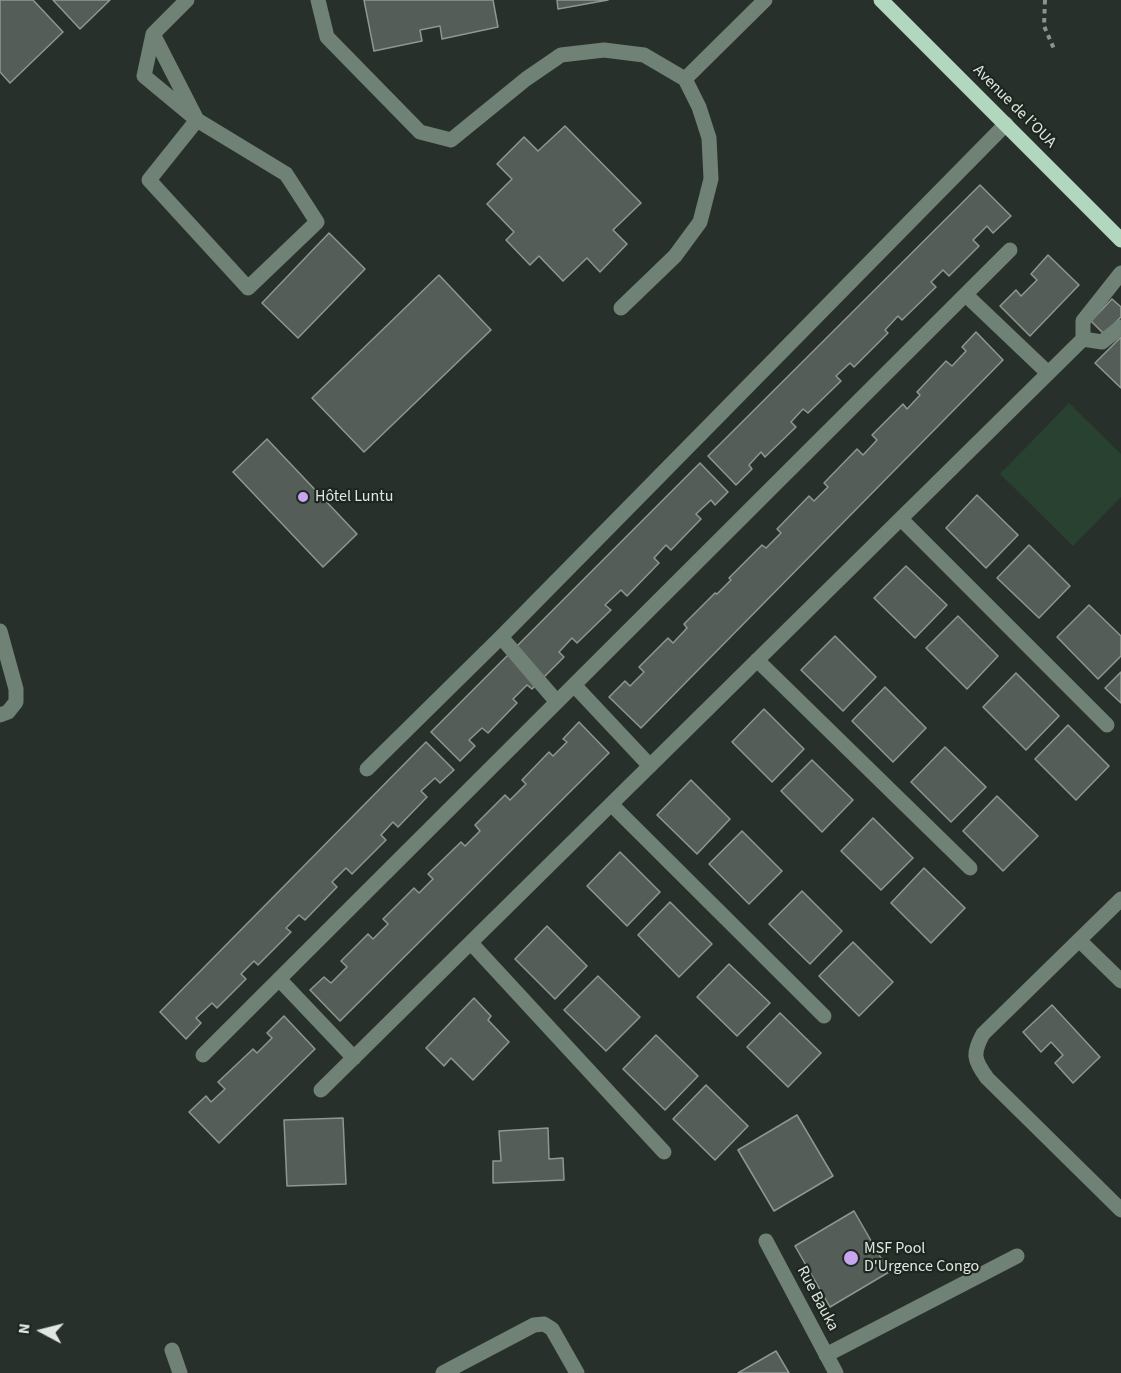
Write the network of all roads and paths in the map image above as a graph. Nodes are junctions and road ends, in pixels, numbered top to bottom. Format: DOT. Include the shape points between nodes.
graph roads {
  1 [pos="188,0"];
  2 [pos="318,0"];
  3 [pos="765,0"];
  4 [pos="881,0"];
  5 [pos="1045,0"];
  6 [pos="153,34"];
  7 [pos="1054,49"];
  8 [pos="685,79"];
  9 [pos="197,120"];
  10 [pos="1006,124"];
  11 [pos="1121,240"];
  12 [pos="1010,250"];
  13 [pos="1121,273"];
  14 [pos="966,294"];
  15 [pos="621,308"];
  16 [pos="1121,327"];
  17 [pos="1083,339"];
  18 [pos="1048,373"];
  19 [pos="901,519"];
  20 [pos="0,632"];
  21 [pos="501,637"];
  22 [pos="757,660"];
  23 [pos="574,685"];
  24 [pos="557,702"];
  25 [pos="0,714"];
  26 [pos="1107,724"];
  27 [pos="650,766"];
  28 [pos="367,769"];
  29 [pos="611,804"];
  30 [pos="970,868"];
  31 [pos="1121,899"];
  32 [pos="1079,940"];
  33 [pos="471,943"];
  34 [pos="279,979"];
  35 [pos="1121,981"];
  36 [pos="824,1016"];
  37 [pos="203,1055"];
  38 [pos="354,1058"];
  39 [pos="321,1090"];
  40 [pos="664,1152"];
  41 [pos="1121,1210"];
  42 [pos="766,1241"];
  43 [pos="1017,1256"];
  44 [pos="172,1350"];
  45 [pos="826,1355"];
  46 [pos="180,1373"];
  47 [pos="443,1373"];
  48 [pos="577,1373"];
  49 [pos="836,1373"];
  1 -- 6 [label="street"];
  2 -- 8 [label="street" via="327,38 420,132 451,140 561,55 604,50 644,55"];
  3 -- 8 [label="street"];
  4 -- 10 [label="main road, Avenue de l’OUA"];
  5 -- 7 [label="path" via="1044,26"];
  6 -- 9 [label="street"];
  6 -- 9 [label="street" via="144,76"];
  8 -- 15 [label="street" via="709,138 711,179 700,222 675,256"];
  9 -- 9 [label="street" via="149,180 248,288 317,222 286,174"];
  10 -- 11 [label="main road, Avenue de l’OUA"];
  10 -- 21 [label="street"];
  12 -- 14 [label="street"];
  13 -- 17 [label="street" via="1083,321"];
  14 -- 18 [label="street"];
  14 -- 23 [label="street"];
  16 -- 17 [label="street" via="1102,342"];
  17 -- 18 [label="street"];
  18 -- 19 [label="street"];
  19 -- 22 [label="street"];
  19 -- 26 [label="street"];
  20 -- 25 [label="street" via="16,689 16,702 8,712"];
  21 -- 24 [label="street"];
  21 -- 28 [label="street"];
  22 -- 27 [label="street"];
  22 -- 30 [label="street"];
  23 -- 24 [label="street"];
  23 -- 27 [label="street"];
  24 -- 34 [label="street"];
  27 -- 29 [label="street"];
  29 -- 33 [label="street"];
  29 -- 36 [label="street"];
  31 -- 32 [label="street"];
  32 -- 35 [label="street"];
  32 -- 41 [label="street" via="983,1034 976,1047 976,1063"];
  33 -- 38 [label="street"];
  33 -- 40 [label="street"];
  34 -- 37 [label="street"];
  34 -- 38 [label="street"];
  38 -- 39 [label="street"];
  42 -- 45 [label="street, Rue Bauka"];
  43 -- 45 [label="street"];
  44 -- 46 [label="street"];
  45 -- 49 [label="street, Rue Bauka"];
  47 -- 48 [label="street" via="534,1325 544,1324 552,1329"];
}
